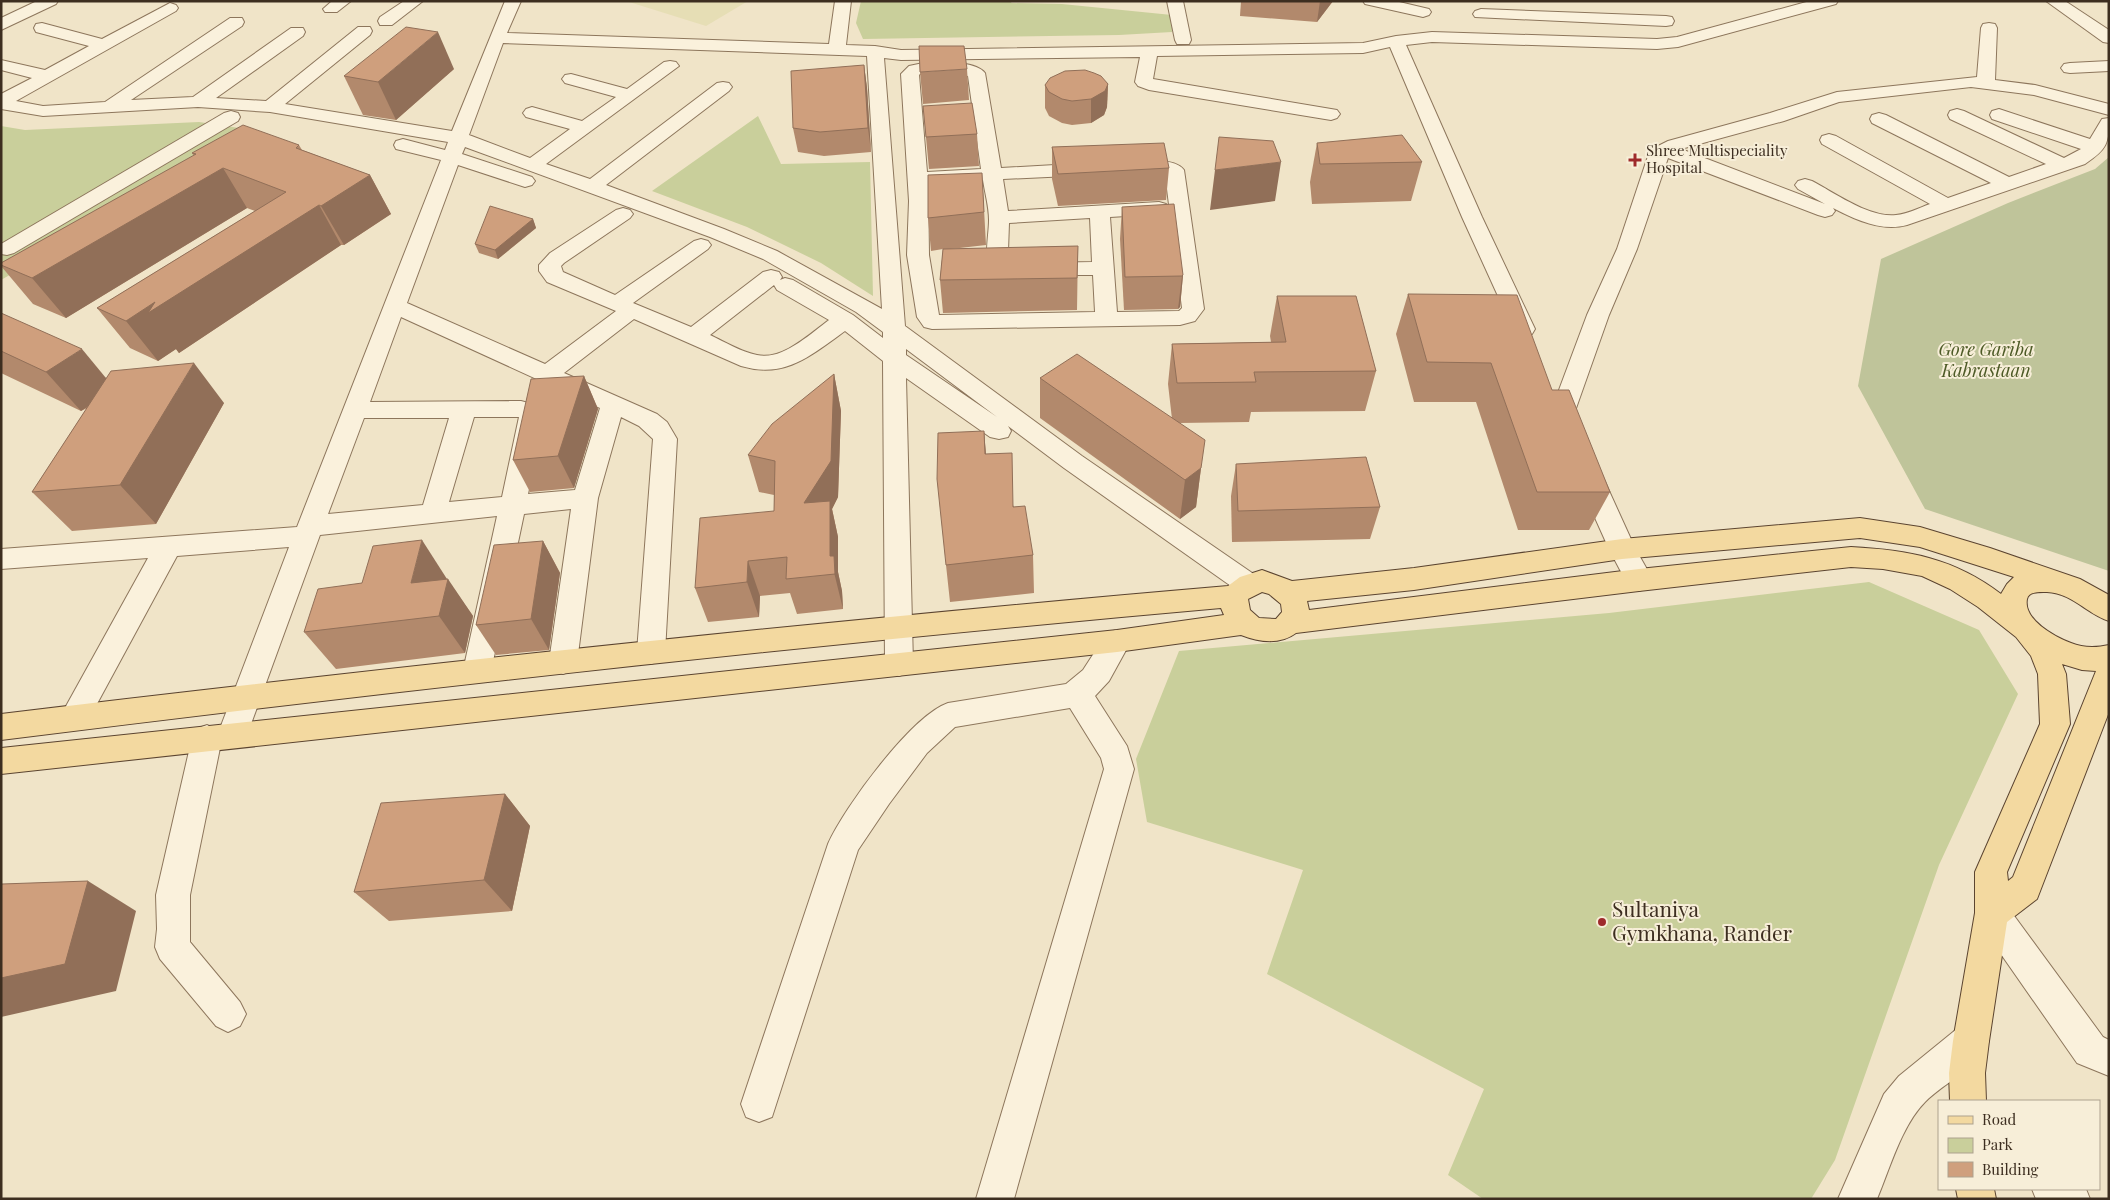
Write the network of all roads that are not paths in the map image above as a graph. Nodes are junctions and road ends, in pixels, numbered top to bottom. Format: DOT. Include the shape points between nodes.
graph roads {
  1 [pos="36,1"];
  2 [pos="50,1"];
  3 [pos="415,1"];
  4 [pos="514,1"];
  5 [pos="843,1"];
  6 [pos="1175,1"];
  7 [pos="1371,1"];
  8 [pos="1654,1"];
  9 [pos="1830,1"];
  10 [pos="2054,1"];
  11 [pos="2068,6"];
  12 [pos="1427,7"];
  13 [pos="170,8"];
  14 [pos="13,12"];
  15 [pos="1481,14"];
  16 [pos="386,21"];
  17 [pos="1666,21"];
  18 [pos="236,22"];
  19 [pos="1,25"];
  20 [pos="42,28"];
  21 [pos="1989,28"];
  22 [pos="364,31"];
  23 [pos="297,32"];
  24 [pos="497,38"];
  25 [pos="2109,38"];
  26 [pos="1183,40"];
  27 [pos="1401,40"];
  28 [pos="1678,42"];
  29 [pos="104,45"];
  30 [pos="837,50"];
  31 [pos="1150,51"];
  32 [pos="874,52"];
  33 [pos="1,65"];
  34 [pos="670,66"];
  35 [pos="2109,66"];
  36 [pos="2070,68"];
  37 [pos="48,76"];
  38 [pos="571,78"];
  39 [pos="1986,83"];
  40 [pos="723,87"];
  41 [pos="630,95"];
  42 [pos="198,102"];
  43 [pos="1,103"];
  44 [pos="110,107"];
  45 [pos="270,107"];
  46 [pos="982,107"];
  47 [pos="962,109"];
  48 [pos="932,110"];
  49 [pos="2109,110"];
  50 [pos="532,112"];
  51 [pos="912,112"];
  52 [pos="1331,114"];
  53 [pos="1958,115"];
  54 [pos="1999,115"];
  55 [pos="232,117"];
  56 [pos="1,118"];
  57 [pos="1879,119"];
  58 [pos="2109,123"];
  59 [pos="585,127"];
  60 [pos="1829,140"];
  61 [pos="2095,147"];
  62 [pos="456,148"];
  63 [pos="1665,150"];
  64 [pos="532,165"];
  65 [pos="2063,165"];
  66 [pos="991,173"];
  67 [pos="917,178"];
  68 [pos="1805,184"];
  69 [pos="2008,184"];
  70 [pos="592,187"];
  71 [pos="1039,192"];
  72 [pos="1946,205"];
  73 [pos="1178,207"];
  74 [pos="623,214"];
  75 [pos="999,218"];
  76 [pos="1883,221"];
  77 [pos="1106,225"];
  78 [pos="701,244"];
  79 [pos="6,249"];
  80 [pos="930,264"];
  81 [pos="888,266"];
  82 [pos="1103,268"];
  83 [pos="771,277"];
  84 [pos="395,306"];
  85 [pos="624,307"];
  86 [pos="1106,318"];
  87 [pos="845,320"];
  88 [pos="894,331"];
  89 [pos="693,336"];
  90 [pos="1532,346"];
  91 [pos="894,358"];
  92 [pos="547,374"];
  93 [pos="1551,388"];
  94 [pos="613,404"];
  95 [pos="464,409"];
  96 [pos="355,410"];
  97 [pos="1570,432"];
  98 [pos="585,498"];
  99 [pos="514,505"];
  100 [pos="433,513"];
  101 [pos="308,531"];
  102 [pos="168,547"];
  103 [pos="1622,549"];
  104 [pos="1,560"];
  105 [pos="1639,580"];
  106 [pos="2066,585"];
  107 [pos="1242,590"];
  108 [pos="1289,592"];
  109 [pos="2109,599"];
  110 [pos="2109,610"];
  111 [pos="1244,623"];
  112 [pos="1291,623"];
  113 [pos="897,626"];
  114 [pos="2026,629"];
  115 [pos="1116,641"];
  116 [pos="651,652"];
  117 [pos="2109,657"];
  118 [pos="563,662"];
  119 [pos="898,664"];
  120 [pos="476,671"];
  121 [pos="2109,674"];
  122 [pos="1078,693"];
  123 [pos="245,697"];
  124 [pos="75,717"];
  125 [pos="1,726"];
  126 [pos="219,737"];
  127 [pos="1,762"];
  128 [pos="1992,913"];
  129 [pos="228,1014"];
  130 [pos="1970,1041"];
  131 [pos="2109,1058"];
  132 [pos="1968,1100"];
  133 [pos="759,1104"];
  134 [pos="2053,1190"];
  135 [pos="995,1199"];
  136 [pos="1857,1199"];
  137 [pos="2071,1199"];
  1 -- 14 [label="street"];
  2 -- 14 [label="street"];
  3 -- 16 [label="street"];
  4 -- 24 [label="street"];
  5 -- 30 [label="street"];
  6 -- 26 [label="street"];
  7 -- 12 [label="street"];
  8 -- 17 [label="street"];
  9 -- 28 [label="street"];
  10 -- 11 [label="street"];
  11 -- 25 [label="street"];
  12 -- 27 [label="street"];
  13 -- 29 [label="street"];
  14 -- 19 [label="street"];
  15 -- 17 [label="street"];
  17 -- 28 [label="street"];
  18 -- 44 [label="street"];
  20 -- 29 [label="street"];
  21 -- 39 [label="street"];
  22 -- 45 [label="street"];
  23 -- 42 [label="street"];
  24 -- 30 [label="street"];
  24 -- 62 [label="street"];
  26 -- 27 [label="street"];
  26 -- 32 [label="street" via="903,45"];
  27 -- 28 [label="street" via="1432,37"];
  27 -- 31 [label="street" via="1363,48"];
  27 -- 90 [label="street" via="1472,216"];
  29 -- 37 [label="street"];
  30 -- 32 [label="street"];
  31 -- 32 [label="street" via="901,55"];
  31 -- 52 [label="street" via="1144,82 1155,86"];
  32 -- 81 [label="street"];
  33 -- 37 [label="street"];
  34 -- 41 [label="street"];
  35 -- 36 [label="street"];
  37 -- 43 [label="street"];
  38 -- 41 [label="street"];
  39 -- 49 [label="street" via="2053,94"];
  39 -- 63 [label="street" via="1837,97"];
  40 -- 70 [label="street"];
  41 -- 59 [label="street"];
  42 -- 44 [label="street"];
  42 -- 45 [label="street"];
  43 -- 44 [label="street" via="43,111"];
  45 -- 62 [label="street"];
  46 -- 47 [label="street"];
  46 -- 51 [label="street" via="976,73 972,70 916,69 910,74"];
  46 -- 66 [label="street" via="976,128"];
  48 -- 51 [label="street"];
  50 -- 59 [label="street"];
  51 -- 67 [label="street" via="923,131"];
  53 -- 65 [label="street"];
  54 -- 61 [label="street"];
  55 -- 56 [label="street" via="193,115 40,123"];
  55 -- 62 [label="street" via="329,127"];
  55 -- 79 [label="street"];
  57 -- 69 [label="street"];
  58 -- 61 [label="street"];
  59 -- 64 [label="street"];
  60 -- 72 [label="street"];
  61 -- 65 [label="street" via="2078,160"];
  62 -- 64 [label="street"];
  62 -- 74 [label="street"];
  62 -- 84 [label="street"];
  63 -- 76 [label="street" via="1855,222 1873,226"];
  63 -- 97 [label="street" via="1658,156 1627,250 1598,315"];
  64 -- 70 [label="street"];
  65 -- 69 [label="street"];
  66 -- 67 [label="street"];
  66 -- 71 [label="street"];
  66 -- 75 [label="street" via="985,197"];
  67 -- 80 [label="street" via="929,200"];
  68 -- 76 [label="street"];
  69 -- 72 [label="street"];
  70 -- 88 [label="street" via="770,255 864,307"];
  71 -- 73 [label="street" via="1169,168 1174,170"];
  71 -- 75 [label="street"];
  71 -- 77 [label="street"];
  72 -- 76 [label="street" via="1900,221"];
  73 -- 77 [label="street"];
  73 -- 86 [label="street" via="1172,229 1193,309 1191,314 1180,318"];
  74 -- 78 [label="street"];
  74 -- 85 [label="street" via="557,258 550,271 555,278"];
  75 -- 82 [label="street" via="989,261"];
  77 -- 82 [label="street"];
  78 -- 83 [label="street"];
  78 -- 85 [label="street"];
  80 -- 81 [label="street"];
  80 -- 86 [label="street" via="928,317 932,322"];
  81 -- 88 [label="street"];
  82 -- 86 [label="street"];
  83 -- 87 [label="street"];
  83 -- 89 [label="street"];
  84 -- 92 [label="street"];
  84 -- 96 [label="street"];
  85 -- 89 [label="street"];
  85 -- 92 [label="street"];
  87 -- 89 [label="street" via="789,357 763,364 748,361"];
  87 -- 91 [label="street"];
  88 -- 91 [label="street"];
  88 -- 107 [label="street"];
  91 -- 107 [label="street" via="1168,547"];
  91 -- 113 [label="street"];
  92 -- 94 [label="street"];
  93 -- 97 [label="street"];
  94 -- 98 [label="street"];
  94 -- 116 [label="street" via="648,420 665,440"];
  95 -- 96 [label="street"];
  95 -- 99 [label="street" via="521,409 532,415"];
  95 -- 100 [label="street"];
  96 -- 101 [label="street"];
  97 -- 103 [label="street"];
  98 -- 99 [label="street"];
  98 -- 118 [label="street"];
  99 -- 100 [label="street"];
  99 -- 120 [label="street"];
  100 -- 101 [label="street"];
  101 -- 102 [label="street"];
  101 -- 123 [label="street"];
  102 -- 104 [label="street"];
  102 -- 124 [label="street"];
  103 -- 105 [label="street"];
  103 -- 106 [label="main road" via="1860,528 1920,537"];
  103 -- 108 [label="main road" via="1414,579"];
  105 -- 112 [label="main road"];
  105 -- 114 [label="main road" via="1851,557 1883,559 1927,566 1960,582"];
  106 -- 109 [label="street"];
  106 -- 110 [label="main road"];
  106 -- 114 [label="main road" via="2033,582 2014,594 2017,616"];
  107 -- 108 [label="main road" via="1262,581"];
  107 -- 111 [label="main road" via="1234,608"];
  107 -- 113 [label="main road"];
  108 -- 112 [label="main road" via="1297,608"];
  111 -- 112 [label="main road" via="1253,628 1274,631"];
  111 -- 115 [label="main road"];
  113 -- 116 [label="main road"];
  113 -- 119 [label="street"];
  114 -- 117 [label="main road" via="2056,650 2091,659"];
  114 -- 128 [label="main road" via="2043,651 2052,674 2055,724 1991,872"];
  115 -- 119 [label="main road"];
  115 -- 122 [label="street" via="1098,674 1087,688"];
  116 -- 118 [label="main road"];
  118 -- 120 [label="main road"];
  119 -- 126 [label="main road"];
  120 -- 123 [label="main road"];
  121 -- 128 [label="main road" via="2025,888"];
  122 -- 133 [label="street" via="948,716 920,739 844,844"];
  122 -- 135 [label="street" via="1116,755 1119,769"];
  123 -- 124 [label="main road"];
  123 -- 126 [label="street"];
  124 -- 125 [label="main road"];
  126 -- 127 [label="main road"];
  126 -- 129 [label="street" via="173,895 172,947"];
  128 -- 130 [label="main road"];
  128 -- 131 [label="street" via="2090,1050"];
  130 -- 132 [label="main road"];
  130 -- 136 [label="street" via="1912,1088 1897,1107"];
  134 -- 137 [label="street"];
}
